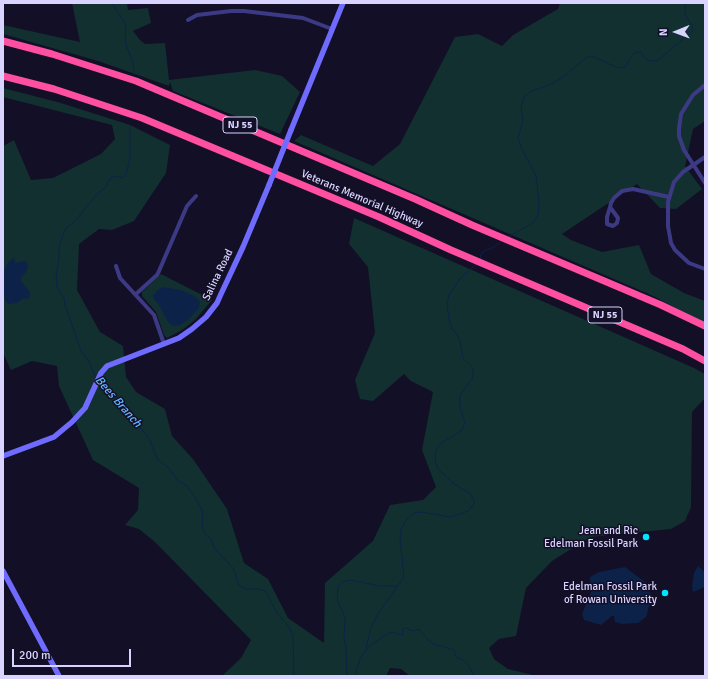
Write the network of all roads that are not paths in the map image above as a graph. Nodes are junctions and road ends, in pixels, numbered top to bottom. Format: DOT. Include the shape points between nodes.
graph roads {
  1 [pos="344,3"];
  2 [pos="188,20"];
  3 [pos="332,29"];
  4 [pos="3,41"];
  5 [pos="3,76"];
  6 [pos="705,85"];
  7 [pos="705,157"];
  8 [pos="694,164"];
  9 [pos="705,183"];
  10 [pos="196,196"];
  11 [pos="669,197"];
  12 [pos="610,207"];
  13 [pos="116,266"];
  14 [pos="705,268"];
  15 [pos="136,294"];
  16 [pos="705,326"];
  17 [pos="164,344"];
  18 [pos="705,361"];
  19 [pos="3,456"];
  20 [pos="3,571"];
  21 [pos="59,676"];
  1 -- 3 [label="street, Salina Road"];
  2 -- 3 [label="street" via="197,15 244,11 303,18"];
  3 -- 17 [label="street, Salina Road, bridge" via="243,247 217,303 192,329"];
  4 -- 16 [label="highway, Veterans Memorial Highway / NJ 55" via="136,81 529,248"];
  5 -- 18 [label="highway, Veterans Memorial Highway / NJ 55" via="54,89 142,118 379,217 683,349"];
  6 -- 8 [label="street" via="686,105 679,121 681,142"];
  7 -- 8 [label="street"];
  8 -- 9 [label="street"];
  8 -- 11 [label="street" via="674,182"];
  10 -- 15 [label="street" via="187,206 160,271"];
  11 -- 12 [label="street" via="634,189 626,190 617,194"];
  11 -- 14 [label="street" via="668,226 671,243 689,263"];
  13 -- 15 [label="street" via="120,278"];
  15 -- 17 [label="street" via="154,315"];
  17 -- 19 [label="street, Salina Road" via="111,364 103,371 82,412 58,434"];
  20 -- 21 [label="street"];
}
